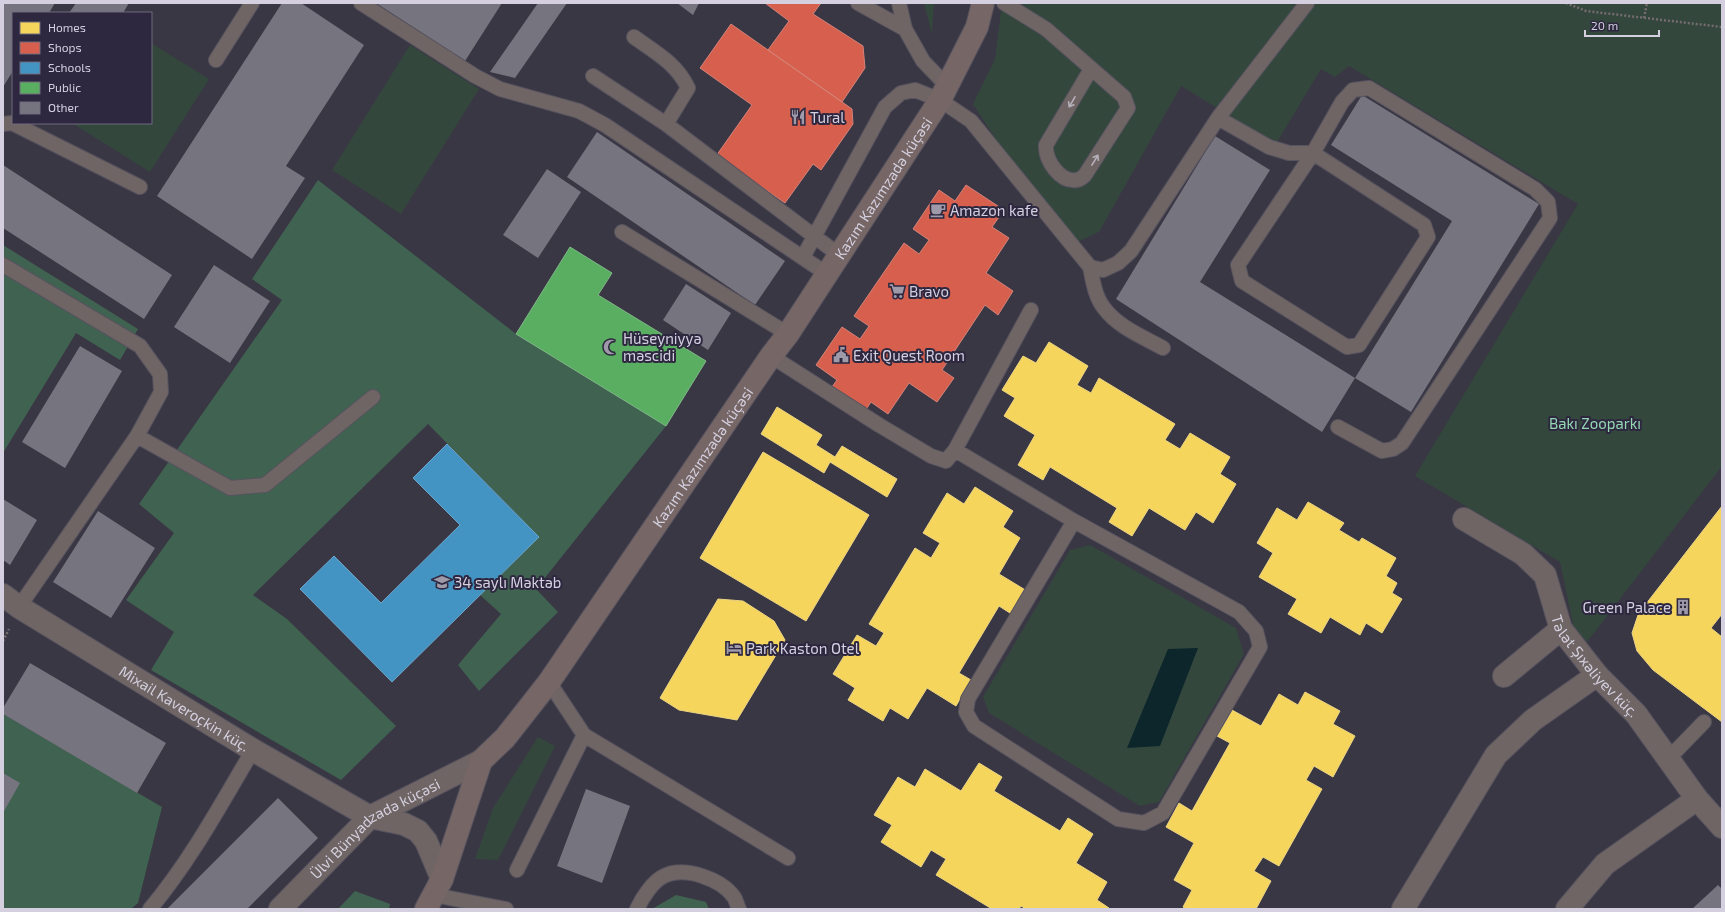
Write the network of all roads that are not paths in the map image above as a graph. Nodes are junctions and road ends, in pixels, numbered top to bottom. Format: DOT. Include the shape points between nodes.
graph roads {
  1 [pos="252,3"];
  2 [pos="361,3"];
  3 [pos="858,3"];
  4 [pos="898,3"];
  5 [pos="983,3"];
  6 [pos="1004,3"];
  7 [pos="1307,3"];
  8 [pos="906,29"];
  9 [pos="634,37"];
  10 [pos="216,60"];
  11 [pos="1091,69"];
  12 [pos="593,76"];
  13 [pos="943,93"];
  14 [pos="1218,118"];
  15 [pos="14,124"];
  16 [pos="666,124"];
  17 [pos="1313,153"];
  18 [pos="140,187"];
  19 [pos="622,232"];
  20 [pos="814,237"];
  21 [pos="839,255"];
  22 [pos="803,257"];
  23 [pos="3,265"];
  24 [pos="1090,267"];
  25 [pos="827,274"];
  26 [pos="1031,310"];
  27 [pos="788,334"];
  28 [pos="1163,348"];
  29 [pos="771,356"];
  30 [pos="373,397"];
  31 [pos="1338,427"];
  32 [pos="137,436"];
  33 [pos="955,450"];
  34 [pos="1464,519"];
  35 [pos="1074,520"];
  36 [pos="11,601"];
  37 [pos="1561,629"];
  38 [pos="1597,675"];
  39 [pos="1504,676"];
  40 [pos="549,682"];
  41 [pos="1704,722"];
  42 [pos="584,735"];
  43 [pos="253,750"];
  44 [pos="1668,759"];
  45 [pos="481,761"];
  46 [pos="1697,799"];
  47 [pos="370,817"];
  48 [pos="1722,827"];
  49 [pos="788,858"];
  50 [pos="517,870"];
  51 [pos="434,894"];
  52 [pos="150,909"];
  53 [pos="280,909"];
  54 [pos="506,909"];
  55 [pos="637,909"];
  56 [pos="739,909"];
  57 [pos="1403,909"];
  58 [pos="1566,909"];
  1 -- 10 [label="lane"];
  2 -- 22 [label="lane" via="474,76 500,89 579,111 605,125"];
  3 -- 8 [label="lane"];
  4 -- 8 [label="lane"];
  5 -- 13 [label="main road, Kazım Kazımzadə küçəsi" via="978,27"];
  6 -- 11 [label="lane" via="1046,28"];
  7 -- 14 [label="lane"];
  8 -- 13 [label="lane"];
  9 -- 16 [label="lane" via="673,65 683,76 688,88"];
  11 -- 11 [label="lane, one-way" via="1046,145 1051,165 1066,178 1077,180 1085,176 1128,108 1124,97"];
  12 -- 16 [label="lane"];
  13 -- 20 [label="lane" via="915,90 901,93 885,107"];
  13 -- 21 [label="main road, Kazım Kazımzadə küçəsi"];
  13 -- 24 [label="lane" via="984,135"];
  14 -- 17 [label="lane" via="1269,147 1289,153"];
  14 -- 24 [label="lane" via="1131,251 1118,263 1103,270"];
  15 -- 18 [label="lane"];
  16 -- 20 [label="lane"];
  17 -- 17 [label="lane" via="1424,224 1428,237 1359,345 1347,347 1242,281 1238,265"];
  17 -- 31 [label="lane" via="1342,102 1353,90 1369,88 1535,189 1548,202 1550,218 1402,443 1382,451"];
  19 -- 27 [label="lane"];
  20 -- 21 [label="lane"];
  20 -- 22 [label="lane"];
  21 -- 25 [label="main road, Kazım Kazımzadə küçəsi"];
  22 -- 25 [label="lane"];
  23 -- 32 [label="lane" via="140,346 150,358 160,374 161,392"];
  24 -- 28 [label="lane" via="1095,290 1104,308 1123,326"];
  25 -- 27 [label="main road, Kazım Kazımzadə küçəsi"];
  26 -- 33 [label="lane"];
  27 -- 29 [label="main road, Kazım Kazımzadə küçəsi"];
  29 -- 33 [label="lane" via="930,456 946,461"];
  29 -- 40 [label="main road, Kazım Kazımzadə küçəsi"];
  30 -- 32 [label="lane" via="265,485 230,488"];
  32 -- 36 [label="lane"];
  33 -- 35 [label="lane"];
  34 -- 37 [label="street, Tələt Şıxəliyev küç." via="1523,554 1545,575"];
  35 -- 35 [label="lane" via="1239,612 1256,631 1260,647 1164,813 1144,823 1118,819 974,726 966,712 968,699"];
  36 -- 43 [label="street, Mixail Kaveroçkin küç."];
  37 -- 38 [label="street, Tələt Şıxəliyev küç."];
  37 -- 39 [label="street"];
  38 -- 44 [label="street, Tələt Şıxəliyev küç." via="1636,714"];
  38 -- 57 [label="street" via="1533,720 1496,755"];
  40 -- 42 [label="lane"];
  40 -- 45 [label="main road, Kazım Kazımzadə küçəsi" via="505,738"];
  41 -- 44 [label="lane"];
  42 -- 49 [label="lane"];
  42 -- 50 [label="lane"];
  43 -- 47 [label="street, Mixail Kaveroçkin küç."];
  43 -- 52 [label="lane" via="187,860"];
  44 -- 46 [label="street, Tələt Şıxəliyev küç."];
  45 -- 47 [label="street, Ülvi Bünyadzadə küçəsi"];
  45 -- 51 [label="main road, Kazım Kazımzadə küçəsi"];
  46 -- 48 [label="street, Tələt Şıxəliyev küç."];
  46 -- 58 [label="street" via="1605,864"];
  47 -- 51 [label="street, Mixail Kaveroçkin küç." via="404,824 418,831 426,841"];
  47 -- 53 [label="street, Ülvi Bünyadzadə küçəsi"];
  51 -- 54 [label="lane"];
  55 -- 56 [label="lane" via="643,896 664,876 680,872 698,874 716,882 734,897"];
}
